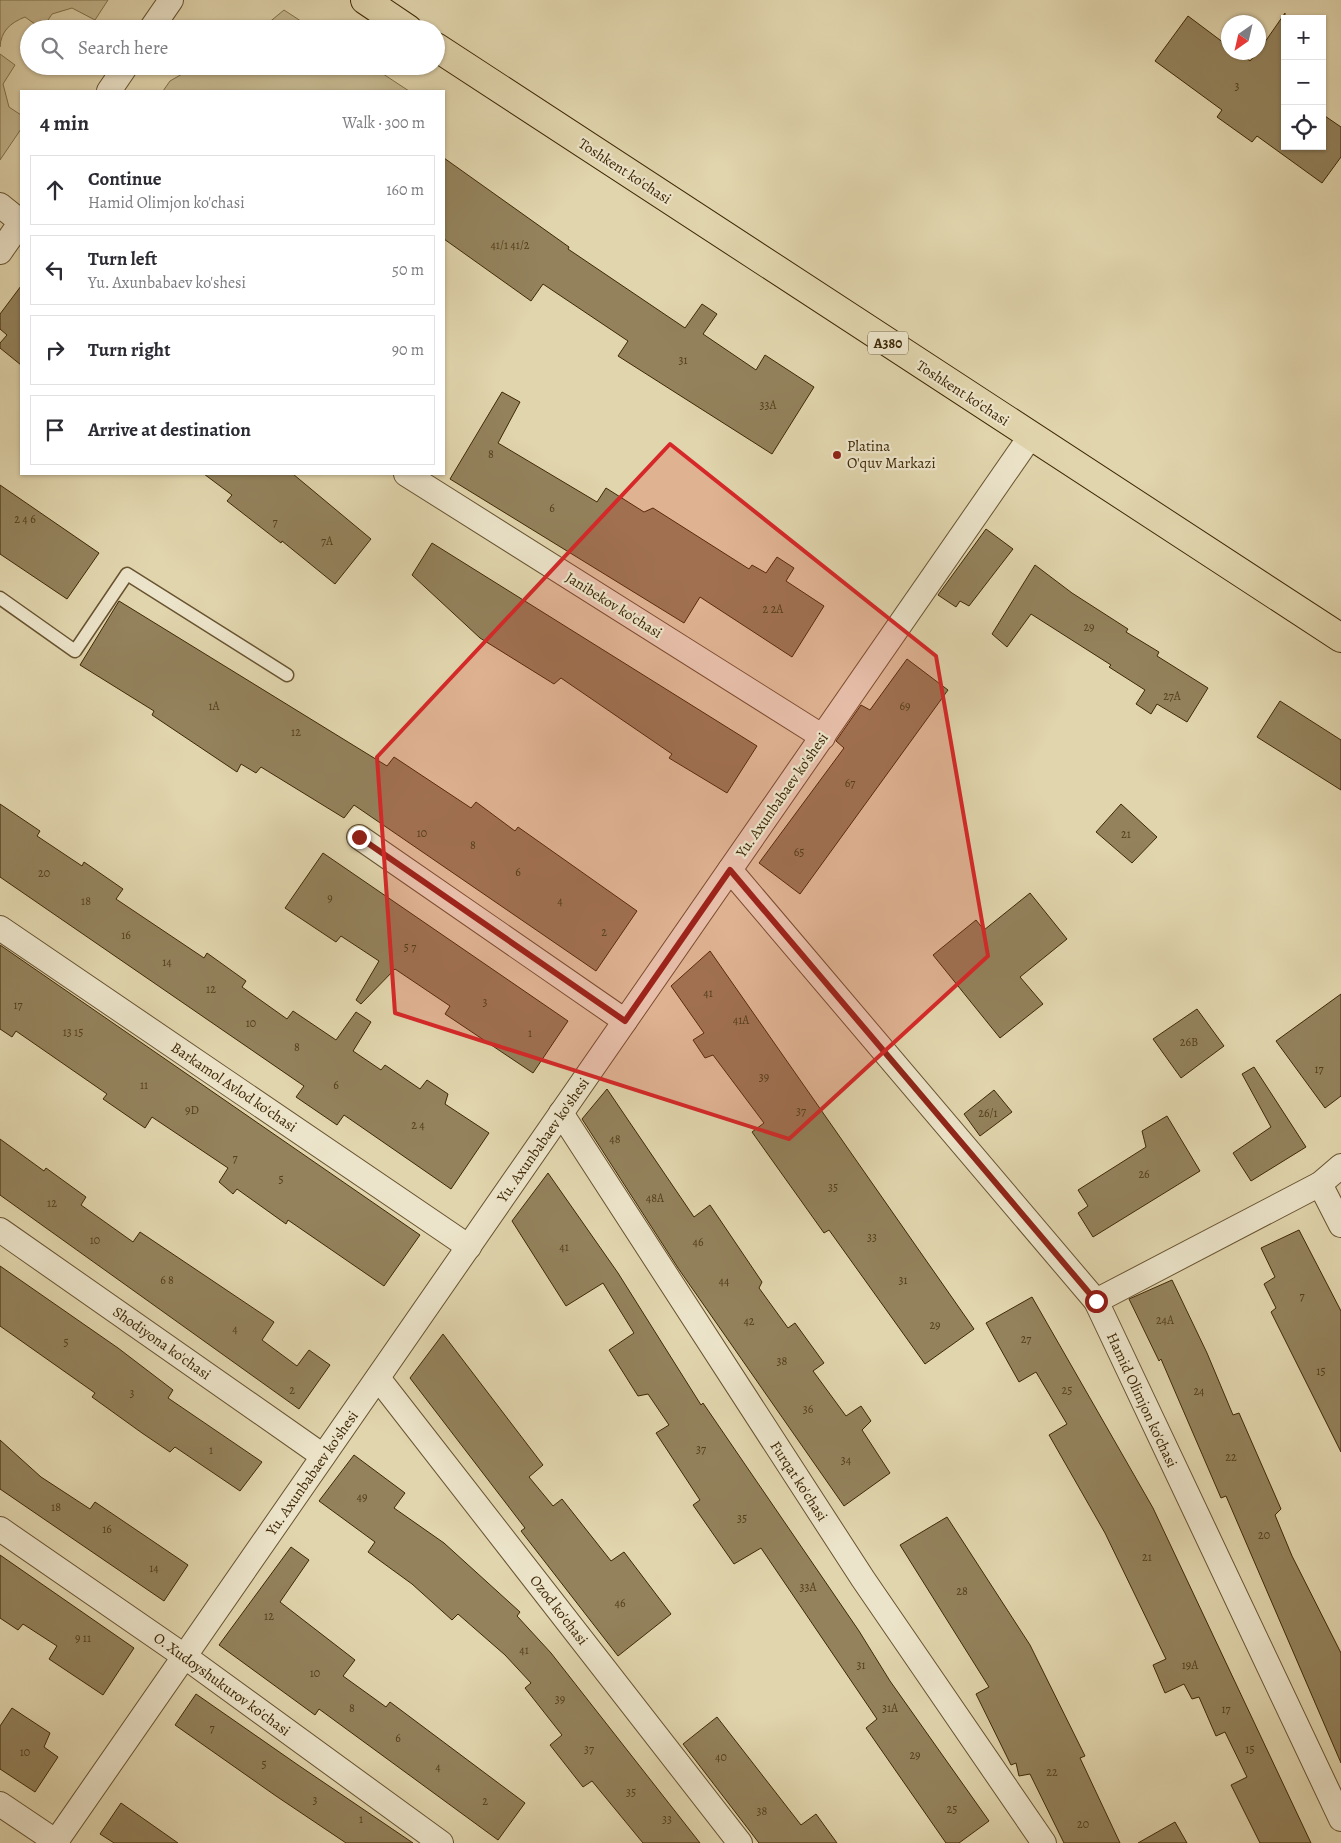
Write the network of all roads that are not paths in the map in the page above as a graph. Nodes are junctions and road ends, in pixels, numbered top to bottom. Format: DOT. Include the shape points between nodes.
graph roads {
  1 [pos="170,0"];
  2 [pos="365,0"];
  3 [pos="157,20"];
  4 [pos="395,20"];
  5 [pos="445,53"];
  6 [pos="120,75"];
  7 [pos="110,90"];
  8 [pos="0,205"];
  9 [pos="20,221"];
  10 [pos="20,223"];
  11 [pos="0,252"];
  12 [pos="1030,437"];
  13 [pos="408,475"];
  14 [pos="0,598"];
  15 [pos="1341,638"];
  16 [pos="287,675"];
  17 [pos="823,737"];
  18 [pos="359,837"];
  19 [pos="730,870"];
  20 [pos="0,928"];
  21 [pos="625,1021"];
  22 [pos="561,1113"];
  23 [pos="1341,1166"];
  24 [pos="1320,1184"];
  25 [pos="1341,1225"];
  26 [pos="0,1230"];
  27 [pos="469,1247"];
  28 [pos="1096,1301"];
  29 [pos="378,1378"];
  30 [pos="323,1456"];
  31 [pos="0,1529"];
  32 [pos="184,1656"];
  33 [pos="0,1804"];
  34 [pos="1341,1819"];
  35 [pos="56,1843"];
  36 [pos="441,1843"];
  37 [pos="740,1843"];
  38 [pos="1044,1843"];
  1 -- 3 [label="street"];
  2 -- 4 [label="highway"];
  5 -- 12 [label="highway, Toshkent ko'chasi / A380"];
  6 -- 7 [label="street"];
  8 -- 9 [label="street"];
  10 -- 11 [label="street"];
  12 -- 15 [label="highway, Toshkent ko'chasi / A380"];
  12 -- 17 [label="street, Yu. Axunbabaev ko'shesi"];
  13 -- 17 [label="street, Janibekov ko'chasi"];
  14 -- 16 [label="lane" via="75,651 127,574"];
  17 -- 19 [label="street, Yu. Axunbabaev ko'shesi"];
  18 -- 21 [label="street"];
  19 -- 21 [label="street, Yu. Axunbabaev ko'shesi"];
  19 -- 28 [label="street, Hamid Olimjon ko'chasi"];
  20 -- 27 [label="street, Barkamol Avlod ko'chasi"];
  21 -- 22 [label="street, Yu. Axunbabaev ko'shesi"];
  22 -- 27 [label="street, Yu. Axunbabaev ko'shesi"];
  22 -- 38 [label="street, Furqat ko'chasi" via="863,1579"];
  23 -- 24 [label="street"];
  24 -- 25 [label="street"];
  24 -- 28 [label="street"];
  26 -- 30 [label="street, Shodiyona ko'chasi"];
  27 -- 29 [label="street, Yu. Axunbabaev ko'shesi"];
  28 -- 34 [label="street, Hamid Olimjon ko'chasi"];
  29 -- 30 [label="street, Yu. Axunbabaev ko'shesi"];
  29 -- 37 [label="street, Ozod ko'chasi"];
  30 -- 32 [label="street, Yu. Axunbabaev ko'shesi"];
  31 -- 32 [label="street, O. Xudoyshukurov ko'chasi"];
  32 -- 35 [label="street, Yu. Axunbabaev ko'shesi"];
  32 -- 36 [label="street, O. Xudoyshukurov ko'chasi"];
  33 -- 35 [label="street"];
}
